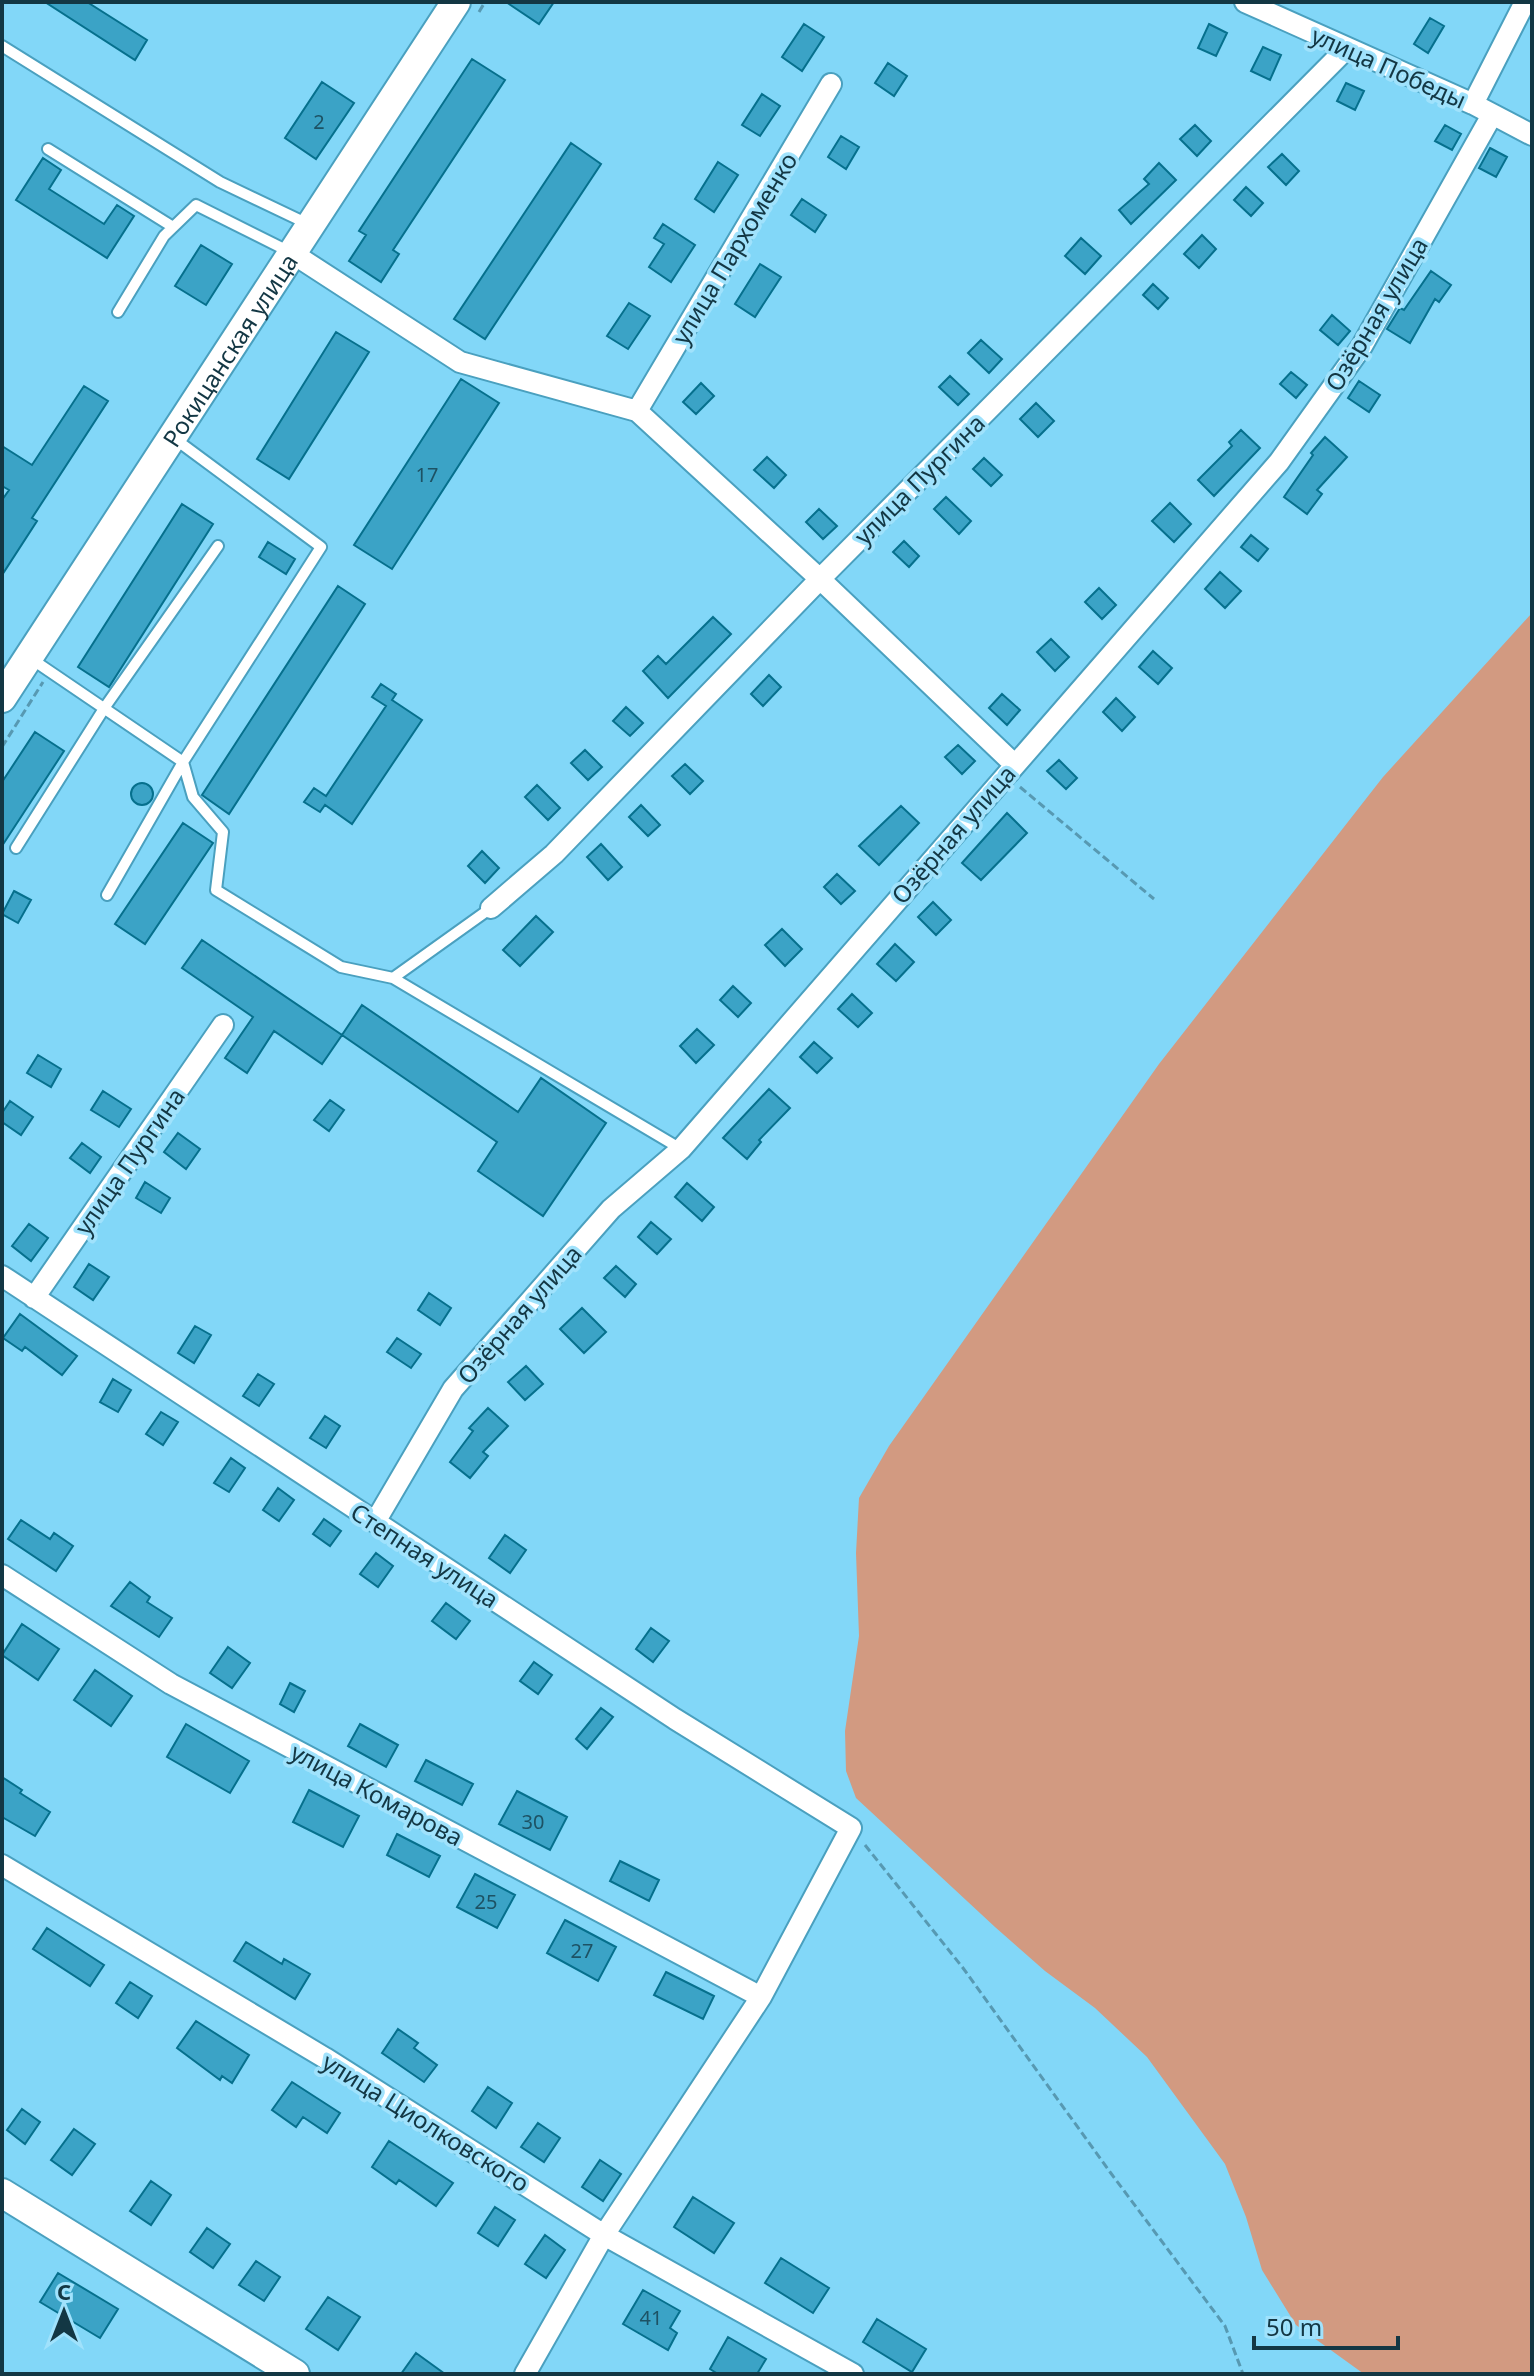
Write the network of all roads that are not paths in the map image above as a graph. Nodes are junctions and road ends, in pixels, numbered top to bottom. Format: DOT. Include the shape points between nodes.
graph roads {
  1 [pos="456,2"];
  2 [pos="1245,2"];
  3 [pos="1525,2"];
  4 [pos="2,46"];
  5 [pos="1347,48"];
  6 [pos="831,84"];
  7 [pos="1473,104"];
  8 [pos="1492,115"];
  9 [pos="1532,135"];
  10 [pos="48,149"];
  11 [pos="310,225"];
  12 [pos="173,227"];
  13 [pos="292,253"];
  14 [pos="118,312"];
  15 [pos="637,411"];
  16 [pos="172,437"];
  17 [pos="218,546"];
  18 [pos="820,579"];
  19 [pos="29,657"];
  20 [pos="2,698"];
  21 [pos="105,707"];
  22 [pos="183,762"];
  23 [pos="1010,769"];
  24 [pos="16,848"];
  25 [pos="107,895"];
  26 [pos="491,908"];
  27 [pos="393,978"];
  28 [pos="223,1025"];
  29 [pos="681,1149"];
  30 [pos="2,1276"];
  31 [pos="34,1298"];
  32 [pos="375,1522"];
  33 [pos="2,1575"];
  34 [pos="2,1865"];
  35 [pos="761,1997"];
  36 [pos="2,2193"];
  37 [pos="604,2235"];
  38 [pos="295,2374"];
  39 [pos="525,2374"];
  40 [pos="853,2374"];
  1 -- 11 [label="street, Рокицанская улица"];
  2 -- 5 [label="street, улица Победы"];
  3 -- 7 [label="street"];
  4 -- 11 [label="lane" via="220,182"];
  5 -- 7 [label="street, улица Победы"];
  5 -- 18 [label="street, улица Пургина"];
  6 -- 15 [label="street, улица Пархоменко"];
  7 -- 8 [label="street, улица Победы"];
  8 -- 9 [label="street, улица Победы"];
  8 -- 23 [label="street, Озёрная улица" via="1362,346 1279,462"];
  10 -- 12 [label="lane"];
  11 -- 13 [label="street, Рокицанская улица"];
  12 -- 13 [label="lane" via="196,205"];
  12 -- 14 [label="lane"];
  13 -- 15 [label="street" via="460,362"];
  13 -- 16 [label="street, Рокицанская улица"];
  15 -- 18 [label="street"];
  16 -- 19 [label="street, Рокицанская улица"];
  16 -- 22 [label="lane" via="321,547"];
  17 -- 21 [label="lane"];
  18 -- 23 [label="street"];
  18 -- 26 [label="street, улица Пургина" via="554,854"];
  19 -- 20 [label="street, Рокицанская улица"];
  19 -- 21 [label="lane"];
  21 -- 22 [label="lane"];
  21 -- 24 [label="lane"];
  22 -- 25 [label="lane"];
  22 -- 27 [label="lane" via="193,797 223,832 216,890 341,967"];
  23 -- 29 [label="street, Озёрная улица"];
  26 -- 27 [label="lane"];
  27 -- 29 [label="lane"];
  28 -- 31 [label="street, улица Пургина"];
  29 -- 32 [label="street, Озёрная улица" via="611,1209 453,1389"];
  30 -- 31 [label="street, Степная улица"];
  31 -- 32 [label="street, Степная улица"];
  32 -- 35 [label="street, Степная улица" via="851,1828"];
  33 -- 35 [label="street, улица Комарова" via="171,1684"];
  34 -- 37 [label="street, улица Циолковского" via="325,2058"];
  35 -- 37 [label="street"];
  36 -- 38 [label="street"];
  37 -- 39 [label="street"];
  37 -- 40 [label="street, улица Циолковского"];
}
